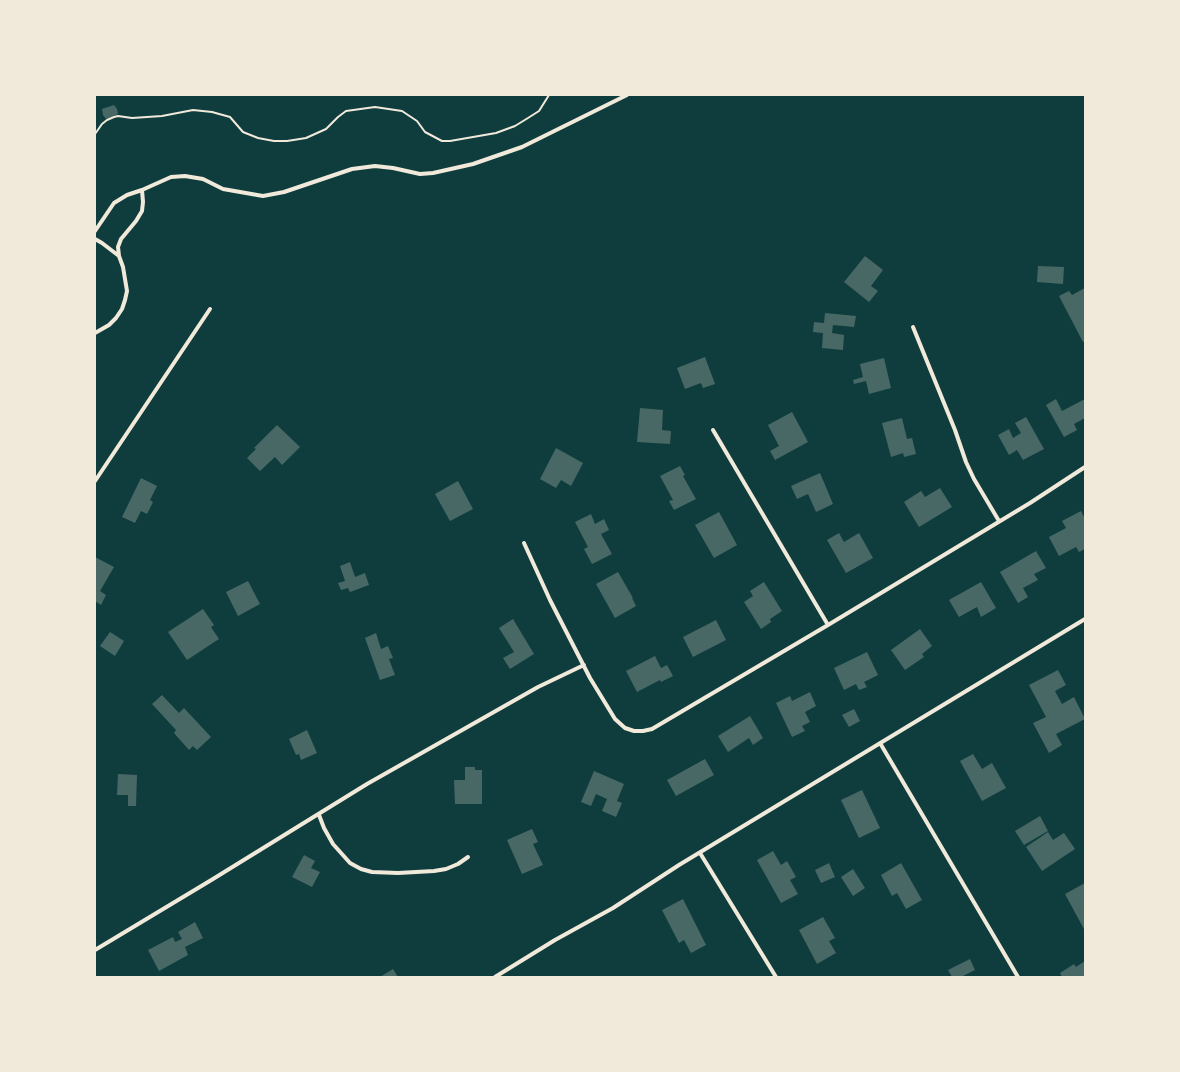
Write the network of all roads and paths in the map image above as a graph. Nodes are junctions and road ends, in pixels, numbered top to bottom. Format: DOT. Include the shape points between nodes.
graph roads {
  1 [pos="549,95"];
  2 [pos="627,95"];
  3 [pos="95,134"];
  4 [pos="142,190"];
  5 [pos="95,231"];
  6 [pos="95,239"];
  7 [pos="119,256"];
  8 [pos="210,309"];
  9 [pos="914,327"];
  10 [pos="95,333"];
  11 [pos="713,430"];
  12 [pos="1085,467"];
  13 [pos="95,481"];
  14 [pos="999,521"];
  15 [pos="524,543"];
  16 [pos="1085,619"];
  17 [pos="828,625"];
  18 [pos="584,665"];
  19 [pos="880,743"];
  20 [pos="319,814"];
  21 [pos="700,853"];
  22 [pos="468,857"];
  23 [pos="95,950"];
  24 [pos="495,977"];
  25 [pos="776,977"];
  26 [pos="1018,977"];
  1 -- 3 [label="path" via="539,111 515,126 496,133 455,140 442,140 425,132 416,121 402,111 375,107 346,111 326,129 306,138 287,141 258,138 243,132 230,117 193,110 162,116 118,116 107,120"];
  2 -- 4 [label="street" via="522,147 474,164 433,173 420,174 375,166 352,169 284,192 263,196 223,189 203,179 185,176 171,177"];
  4 -- 5 [label="street" via="114,203"];
  4 -- 7 [label="street" via="142,211 121,239 118,247"];
  6 -- 7 [label="street"];
  7 -- 10 [label="street" via="127,292 125,300 116,318"];
  8 -- 13 [label="street"];
  9 -- 14 [label="street" via="966,462"];
  11 -- 17 [label="street"];
  12 -- 14 [label="street"];
  14 -- 17 [label="street"];
  15 -- 18 [label="street"];
  16 -- 19 [label="street"];
  17 -- 18 [label="street" via="652,729 643,731 625,728 618,722"];
  18 -- 20 [label="street" via="538,687 438,743"];
  19 -- 21 [label="street"];
  19 -- 26 [label="street"];
  20 -- 22 [label="street" via="333,844 350,863 361,869 398,873 434,871 446,869"];
  20 -- 23 [label="street"];
  21 -- 24 [label="street" via="613,908"];
  21 -- 25 [label="street"];
}
